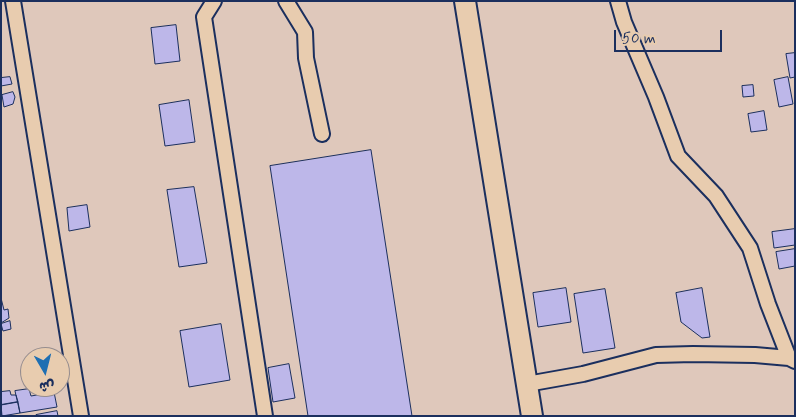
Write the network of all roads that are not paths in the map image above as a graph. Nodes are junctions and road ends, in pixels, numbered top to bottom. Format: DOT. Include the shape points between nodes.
graph roads {
  1 [pos="13,1"];
  2 [pos="214,1"];
  3 [pos="286,1"];
  4 [pos="465,1"];
  5 [pos="618,1"];
  6 [pos="322,134"];
  7 [pos="792,360"];
  8 [pos="527,384"];
  9 [pos="81,416"];
  10 [pos="265,416"];
  11 [pos="532,416"];
  1 -- 9 [label="street"];
  2 -- 10 [label="street" via="204,17"];
  3 -- 6 [label="street" via="305,32 306,58"];
  4 -- 8 [label="street"];
  5 -- 7 [label="street" via="678,156 716,196 750,248 768,304"];
  7 -- 8 [label="street" via="693,354 656,356"];
  8 -- 11 [label="street"];
}
